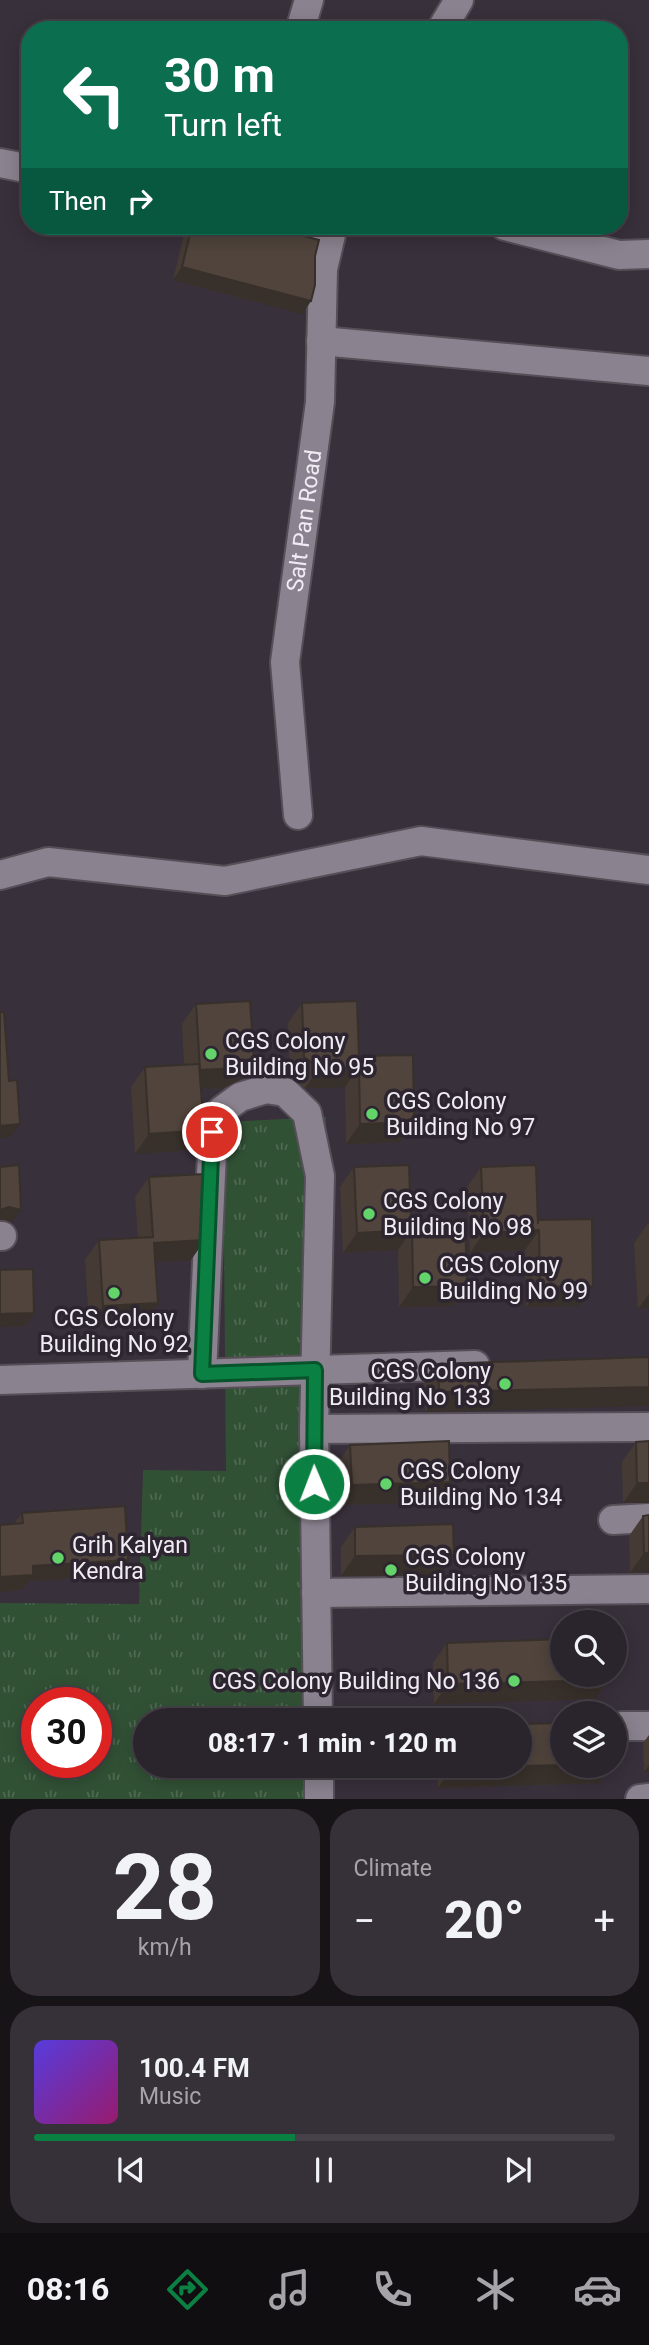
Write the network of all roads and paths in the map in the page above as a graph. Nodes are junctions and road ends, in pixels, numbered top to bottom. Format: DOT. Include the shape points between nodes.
graph roads {
  1 [pos="309,0"];
  2 [pos="459,0"];
  3 [pos="303,21"];
  4 [pos="446,21"];
  5 [pos="0,163"];
  6 [pos="21,167"];
  7 [pos="331,235"];
  8 [pos="540,235"];
  9 [pos="649,254"];
  10 [pos="321,341"];
  11 [pos="649,371"];
  12 [pos="298,816"];
  13 [pos="649,870"];
  14 [pos="0,875"];
  15 [pos="496,1365"];
  16 [pos="315,1370"];
  17 [pos="202,1374"];
  18 [pos="0,1380"];
  19 [pos="649,1427"];
  20 [pos="314,1429"];
  21 [pos="649,1518"];
  22 [pos="613,1520"];
  23 [pos="649,1589"];
  24 [pos="316,1593"];
  25 [pos="318,1708"];
  26 [pos="319,1778"];
  27 [pos="649,1798"];
  28 [pos="320,1799"];
  29 [pos="640,1799"];
  1 -- 3 [label="street"];
  2 -- 4 [label="street"];
  5 -- 6 [label="street"];
  7 -- 10 [label="street, Salt Pan Road" via="323,269"];
  8 -- 9 [label="street" via="619,255"];
  10 -- 11 [label="street"];
  10 -- 12 [label="street, Salt Pan Road" via="320,402 285,662"];
  13 -- 14 [label="street" via="421,841 225,881 48,862"];
  15 -- 16 [label="street"];
  16 -- 17 [label="street"];
  16 -- 17 [label="street" via="320,1175 307,1113 285,1092 267,1088 240,1097 221,1111 212,1132"];
  16 -- 20 [label="street"];
  17 -- 18 [label="street"];
  19 -- 20 [label="street"];
  20 -- 24 [label="street"];
  21 -- 22 [label="street"];
  23 -- 24 [label="street"];
  24 -- 25 [label="street"];
  26 -- 28 [label="street"];
  27 -- 29 [label="street"];
}
